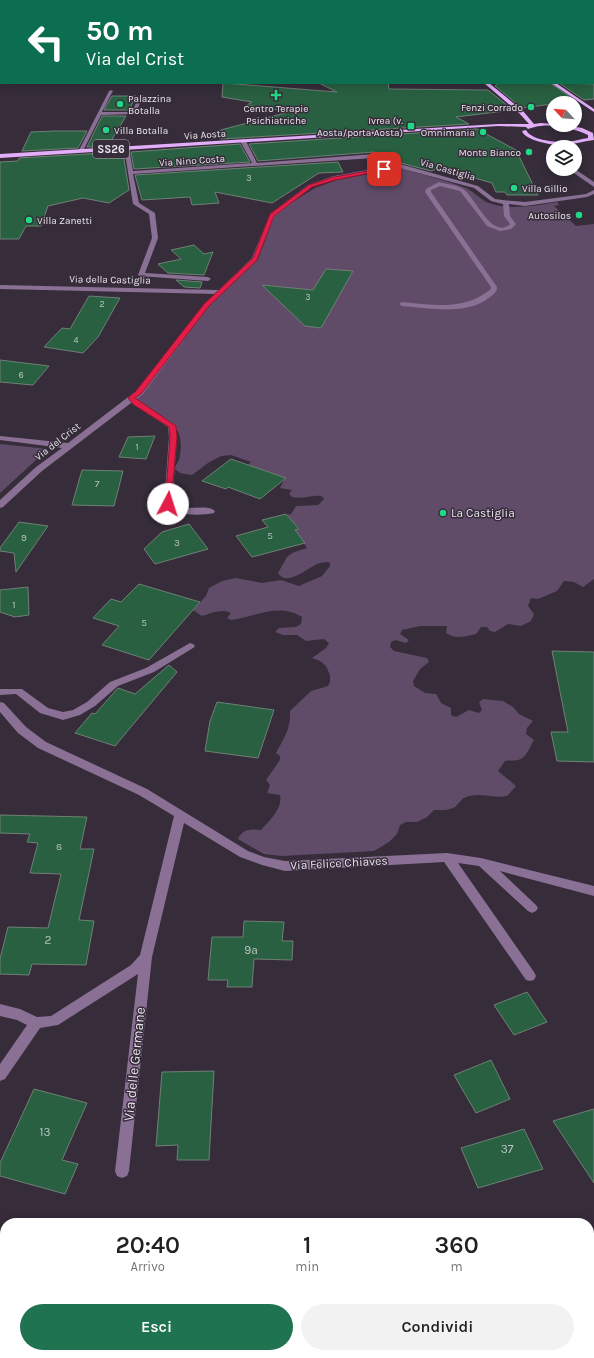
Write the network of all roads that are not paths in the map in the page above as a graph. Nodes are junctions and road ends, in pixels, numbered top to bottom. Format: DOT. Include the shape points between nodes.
graph roads {
  1 [pos="487,84"];
  2 [pos="554,84"];
  3 [pos="111,91"];
  4 [pos="141,96"];
  5 [pos="594,111"];
  6 [pos="99,114"];
  7 [pos="524,117"];
  8 [pos="508,124"];
  9 [pos="546,125"];
  10 [pos="483,126"];
  11 [pos="533,126"];
  12 [pos="582,130"];
  13 [pos="524,131"];
  14 [pos="593,136"];
  15 [pos="582,140"];
  16 [pos="243,141"];
  17 [pos="546,141"];
  18 [pos="126,148"];
  19 [pos="80,151"];
  20 [pos="0,156"];
  21 [pos="374,156"];
  22 [pos="255,164"];
  23 [pos="131,173"];
  24 [pos="581,176"];
  25 [pos="594,185"];
  26 [pos="594,192"];
  27 [pos="506,203"];
  28 [pos="208,279"];
  29 [pos="0,287"];
  30 [pos="220,292"];
  31 [pos="402,304"];
  32 [pos="131,398"];
  33 [pos="0,438"];
  34 [pos="69,446"];
  35 [pos="0,505"];
  36 [pos="211,511"];
  37 [pos="190,646"];
  38 [pos="0,692"];
  39 [pos="0,705"];
  40 [pos="177,814"];
  41 [pos="447,858"];
  42 [pos="481,862"];
  43 [pos="594,891"];
  44 [pos="532,908"];
  45 [pos="146,957"];
  46 [pos="530,976"];
  47 [pos="0,1010"];
  48 [pos="36,1023"];
  49 [pos="0,1075"];
  50 [pos="122,1171"];
  1 -- 7 [label="main road"];
  2 -- 5 [label="main road"];
  3 -- 6 [label="street"];
  4 -- 6 [label="street" via="134,113"];
  6 -- 19 [label="street"];
  7 -- 8 [label="main road, SS26"];
  7 -- 11 [label="main road"];
  8 -- 10 [label="main road, Via Aosta / SS26"];
  8 -- 11 [label="main road, Via Aosta / SS26"];
  9 -- 11 [label="main road, Via Aosta"];
  10 -- 13 [label="main road, Via Aosta / SS26"];
  10 -- 16 [label="main road, Via Aosta / SS26"];
  11 -- 13 [label="main road"];
  12 -- 14 [label="main road, Via Aosta"];
  13 -- 17 [label="main road" via="533,139"];
  14 -- 15 [label="main road"];
  16 -- 18 [label="main road, Via Aosta / SS26"];
  16 -- 22 [label="street"];
  18 -- 19 [label="main road, Via Aosta / SS26"];
  18 -- 23 [label="street"];
  19 -- 20 [label="main road, Via Aosta / SS26"];
  21 -- 22 [label="street, Via Nino Costa"];
  22 -- 23 [label="street, Via Nino Costa"];
  23 -- 28 [label="street" via="136,204 152,213 155,238 141,275"];
  24 -- 25 [label="street"];
  26 -- 27 [label="street, Via Castiglia" via="525,204"];
  27 -- 30 [label="street, Via Castiglia" via="493,200 476,187 400,166 334,178 310,186 272,215 255,259"];
  27 -- 31 [label="street, Via Castiglia" via="507,216 513,224 509,228 500,229 489,225 462,190 439,184 429,189 428,192 494,286 494,290 480,302 460,306"];
  29 -- 30 [label="street, Via della Castiglia"];
  30 -- 32 [label="street, Via del Crist" via="138,393"];
  32 -- 34 [label="street, Via del Crist"];
  32 -- 36 [label="street" via="136,404 172,426 168,504 179,510"];
  33 -- 34 [label="street"];
  34 -- 35 [label="street, Via del Crist" via="39,469"];
  37 -- 38 [label="street" via="150,670 114,684 76,713 63,716 44,711 18,691"];
  39 -- 40 [label="street" via="22,730 42,745 143,792"];
  40 -- 41 [label="street, Via Felice Chiaves" via="244,854 262,862 286,866"];
  40 -- 45 [label="street, Via delle Germane" via="163,891"];
  41 -- 42 [label="street, Via Felice Chiaves"];
  41 -- 46 [label="street"];
  42 -- 43 [label="street, Via Felice Chiaves"];
  42 -- 44 [label="street"];
  45 -- 48 [label="street, Via delle Germane" via="121,980 53,1021"];
  45 -- 50 [label="street, Via delle Germane"];
  47 -- 48 [label="street" via="20,1015"];
  48 -- 49 [label="street"];
}
